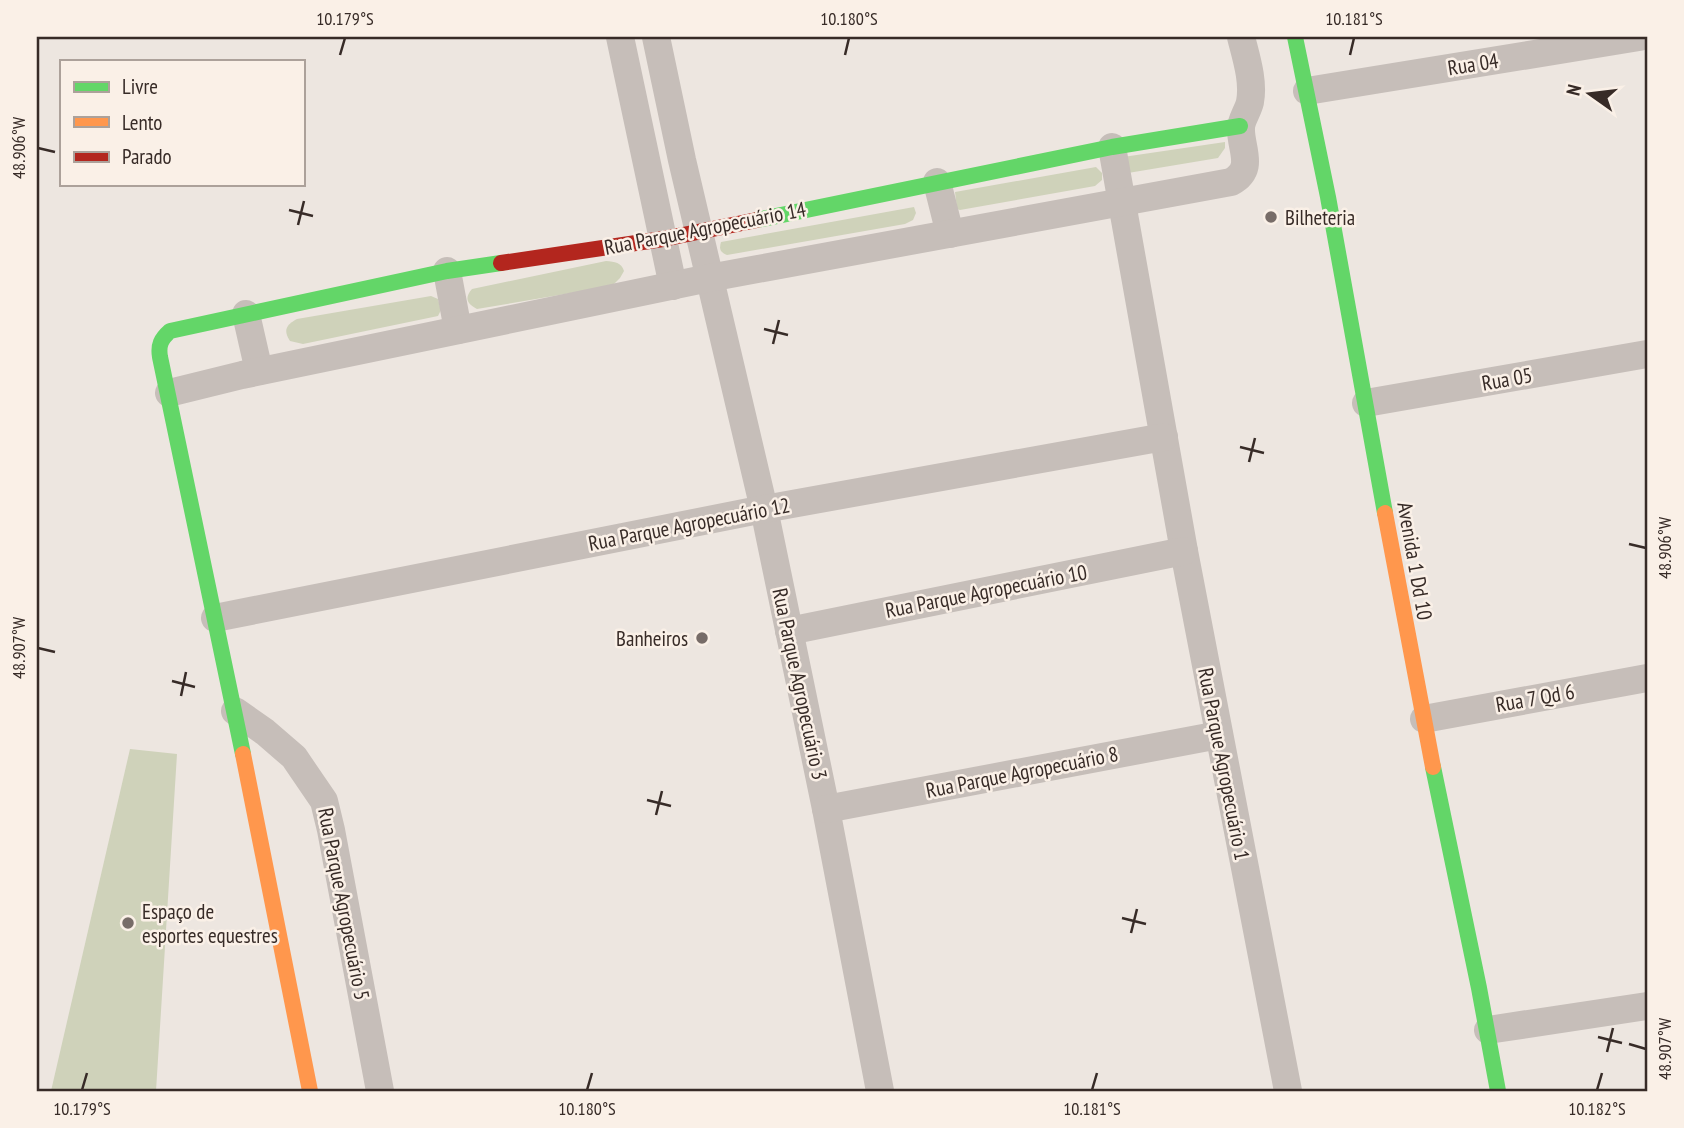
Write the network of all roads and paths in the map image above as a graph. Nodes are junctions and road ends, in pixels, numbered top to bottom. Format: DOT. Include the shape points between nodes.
graph roads {
  1 [pos="620,37"];
  2 [pos="656,37"];
  3 [pos="1241,37"];
  4 [pos="1295,37"];
  5 [pos="1639,37"];
  6 [pos="1307,91"];
  7 [pos="669,93"];
  8 [pos="634,103"];
  9 [pos="1240,126"];
  10 [pos="1112,147"];
  11 [pos="937,182"];
  12 [pos="1121,202"];
  13 [pos="698,231"];
  14 [pos="950,234"];
  15 [pos="663,239"];
  16 [pos="447,271"];
  17 [pos="709,278"];
  18 [pos="673,286"];
  19 [pos="246,314"];
  20 [pos="458,330"];
  21 [pos="1647,354"];
  22 [pos="260,372"];
  23 [pos="169,393"];
  24 [pos="1366,403"];
  25 [pos="1164,437"];
  26 [pos="764,509"];
  27 [pos="1184,551"];
  28 [pos="215,618"];
  29 [pos="789,631"];
  30 [pos="1647,678"];
  31 [pos="236,711"];
  32 [pos="1424,719"];
  33 [pos="1219,735"];
  34 [pos="826,809"];
  35 [pos="1647,1006"];
  36 [pos="1488,1030"];
  37 [pos="310,1091"];
  38 [pos="380,1091"];
  39 [pos="880,1091"];
  40 [pos="1288,1091"];
  41 [pos="1498,1091"];
  1 -- 8 [label="street"];
  2 -- 7 [label="street, Rua Parque Agropecuário 3"];
  3 -- 9 [label="street" via="1251,94"];
  4 -- 6 [label="street, Avenida 1 Dd 10"];
  5 -- 6 [label="street, Rua 04"];
  6 -- 24 [label="street, Avenida 1 Dd 10"];
  7 -- 8 [label="street"];
  7 -- 13 [label="street, Rua Parque Agropecuário 3"];
  8 -- 15 [label="street"];
  9 -- 10 [label="street, Rua Parque Agropecuário 14"];
  9 -- 12 [label="street" via="1245,150 1237,179"];
  10 -- 11 [label="street, Rua Parque Agropecuário 14"];
  10 -- 12 [label="street, Rua Parque Agropecuário 1"];
  11 -- 13 [label="street, Rua Parque Agropecuário 14"];
  11 -- 14 [label="street"];
  12 -- 14 [label="street"];
  12 -- 25 [label="street, Rua Parque Agropecuário 1"];
  13 -- 15 [label="street, Rua Parque Agropecuário 14"];
  13 -- 17 [label="street, Rua Parque Agropecuário 3"];
  14 -- 17 [label="street"];
  15 -- 16 [label="street, Rua Parque Agropecuário 14"];
  15 -- 18 [label="street"];
  16 -- 19 [label="street, Rua Parque Agropecuário 14"];
  16 -- 20 [label="street"];
  17 -- 18 [label="street"];
  17 -- 26 [label="street, Rua Parque Agropecuário 3"];
  18 -- 20 [label="street"];
  19 -- 22 [label="street"];
  19 -- 23 [label="street, Rua Parque Agropecuário 14" via="170,331 162,338 160,353"];
  20 -- 22 [label="street"];
  21 -- 24 [label="street, Rua 05"];
  22 -- 23 [label="street"];
  23 -- 28 [label="street"];
  24 -- 32 [label="street, Avenida 1 Dd 10"];
  25 -- 26 [label="street, Rua Parque Agropecuário 12"];
  25 -- 27 [label="street, Rua Parque Agropecuário 1"];
  26 -- 28 [label="street, Rua Parque Agropecuário 12"];
  26 -- 29 [label="street, Rua Parque Agropecuário 3"];
  27 -- 29 [label="street, Rua Parque Agropecuário 10"];
  27 -- 33 [label="street, Rua Parque Agropecuário 1"];
  28 -- 31 [label="street"];
  29 -- 34 [label="street, Rua Parque Agropecuário 3"];
  30 -- 32 [label="street, Rua 7 Qd 6"];
  31 -- 37 [label="street"];
  31 -- 38 [label="street, Rua Parque Agropecuário 5" via="294,757 324,801"];
  32 -- 36 [label="street, Avenida 1 Dd 10"];
  33 -- 34 [label="street, Rua Parque Agropecuário 8"];
  33 -- 40 [label="street, Rua Parque Agropecuário 1"];
  34 -- 39 [label="street, Rua Parque Agropecuário 3"];
  35 -- 36 [label="street"];
  36 -- 41 [label="street, Avenida 1 Dd 10"];
}
